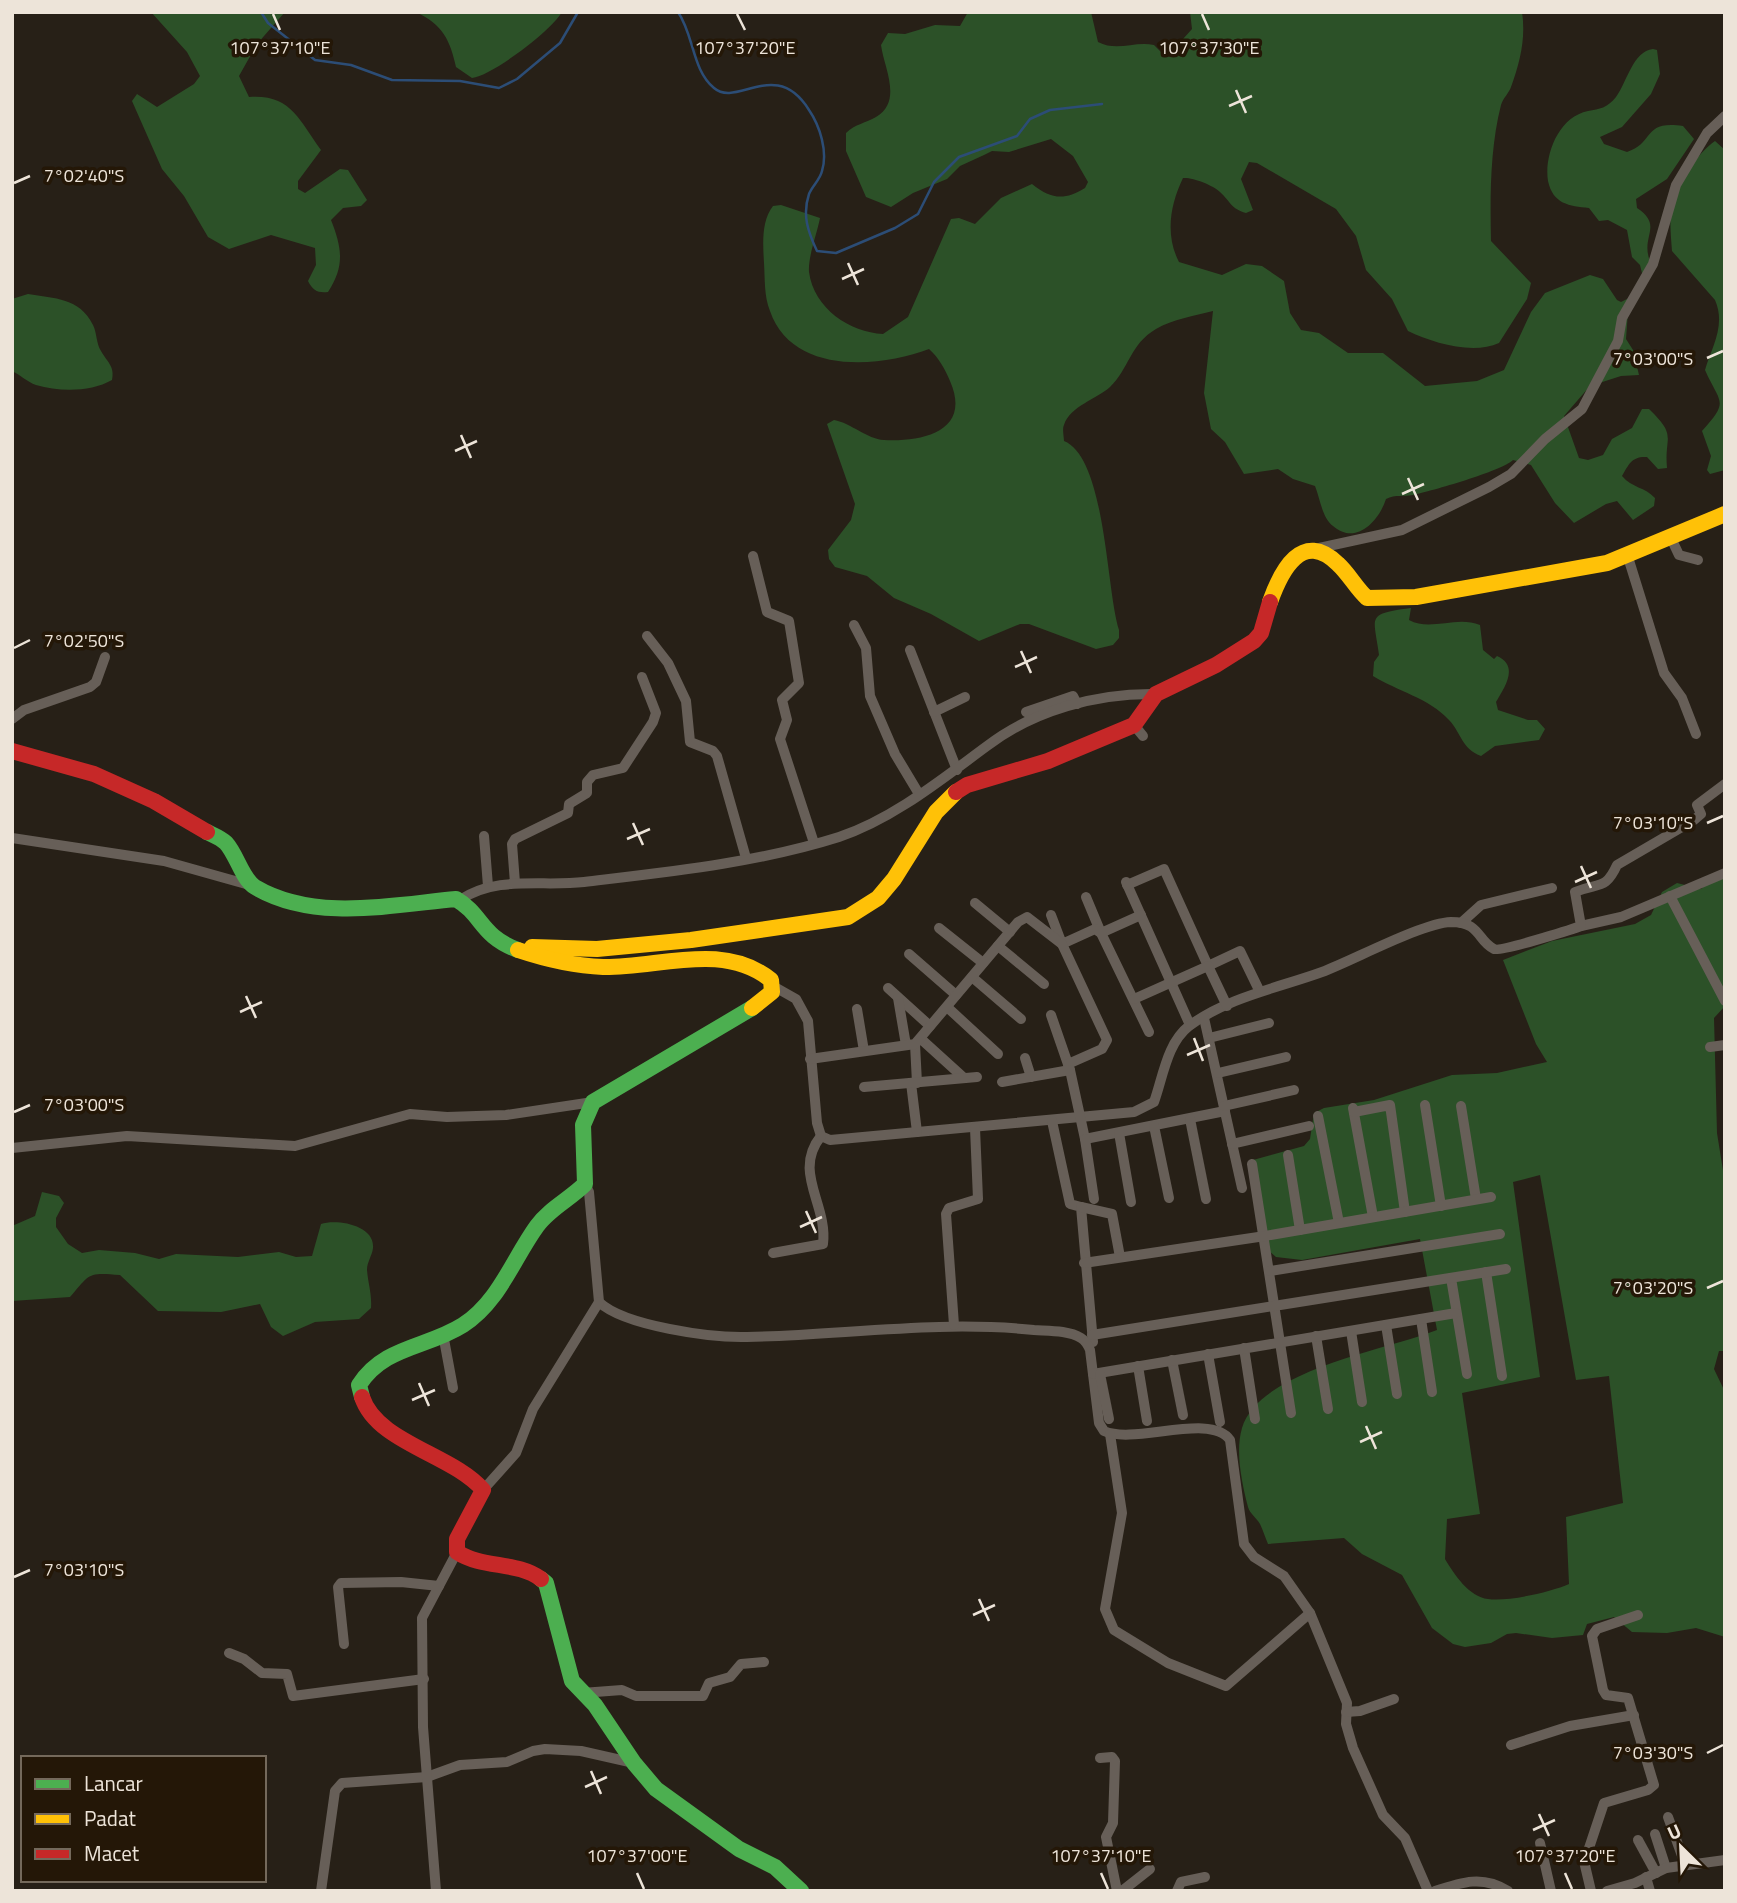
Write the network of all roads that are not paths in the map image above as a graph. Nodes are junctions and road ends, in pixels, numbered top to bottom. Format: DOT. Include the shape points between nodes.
graph roads {
  1 [pos="1725,116"];
  2 [pos="1725,514"];
  3 [pos="1670,536"];
  4 [pos="1307,551"];
  5 [pos="1627,554"];
  6 [pos="753,556"];
  7 [pos="1698,560"];
  8 [pos="854,625"];
  9 [pos="646,636"];
  10 [pos="910,650"];
  11 [pos="105,657"];
  12 [pos="642,677"];
  13 [pos="1156,694"];
  14 [pos="965,697"];
  15 [pos="1052,706"];
  16 [pos="934,712"];
  17 [pos="1026,712"];
  18 [pos="12,719"];
  19 [pos="1696,734"];
  20 [pos="12,751"];
  21 [pos="957,770"];
  22 [pos="1725,784"];
  23 [pos="919,794"];
  24 [pos="484,836"];
  25 [pos="12,838"];
  26 [pos="814,843"];
  27 [pos="746,858"];
  28 [pos="1725,873"];
  29 [pos="515,883"];
  30 [pos="253,886"];
  31 [pos="488,886"];
  32 [pos="1552,888"];
  33 [pos="1671,896"];
  34 [pos="1086,897"];
  35 [pos="460,900"];
  36 [pos="975,903"];
  37 [pos="1051,915"];
  38 [pos="1141,915"];
  39 [pos="1461,923"];
  40 [pos="1581,926"];
  41 [pos="939,928"];
  42 [pos="1010,932"];
  43 [pos="1101,933"];
  44 [pos="1062,944"];
  45 [pos="515,946"];
  46 [pos="998,946"];
  47 [pos="909,954"];
  48 [pos="983,963"];
  49 [pos="1208,966"];
  50 [pos="972,977"];
  51 [pos="1172,983"];
  52 [pos="1044,984"];
  53 [pos="773,986"];
  54 [pos="888,988"];
  55 [pos="1259,990"];
  56 [pos="956,995"];
  57 [pos="898,998"];
  58 [pos="1133,999"];
  59 [pos="1725,1001"];
  60 [pos="1227,1006"];
  61 [pos="947,1007"];
  62 [pos="857,1009"];
  63 [pos="1051,1015"];
  64 [pos="1204,1018"];
  65 [pos="1021,1019"];
  66 [pos="1269,1023"];
  67 [pos="1190,1025"];
  68 [pos="930,1027"];
  69 [pos="1149,1032"];
  70 [pos="1209,1038"];
  71 [pos="914,1043"];
  72 [pos="1725,1045"];
  73 [pos="1710,1047"];
  74 [pos="864,1051"];
  75 [pos="998,1054"];
  76 [pos="1286,1057"];
  77 [pos="1025,1058"];
  78 [pos="810,1059"];
  79 [pos="1069,1067"];
  80 [pos="1218,1073"];
  81 [pos="977,1077"];
  82 [pos="1031,1077"];
  83 [pos="964,1078"];
  84 [pos="1002,1082"];
  85 [pos="914,1083"];
  86 [pos="864,1087"];
  87 [pos="1294,1090"];
  88 [pos="593,1102"];
  89 [pos="1425,1105"];
  90 [pos="1461,1106"];
  91 [pos="1224,1109"];
  92 [pos="1318,1116"];
  93 [pos="1080,1118"];
  94 [pos="1190,1119"];
  95 [pos="1052,1121"];
  96 [pos="1154,1126"];
  97 [pos="1309,1126"];
  98 [pos="975,1128"];
  99 [pos="917,1132"];
  100 [pos="1119,1133"];
  101 [pos="821,1136"];
  102 [pos="1085,1139"];
  103 [pos="1232,1144"];
  104 [pos="12,1148"];
  105 [pos="1288,1155"];
  106 [pos="1252,1164"];
  107 [pos="585,1184"];
  108 [pos="1241,1188"];
  109 [pos="1491,1197"];
  110 [pos="1169,1198"];
  111 [pos="1094,1199"];
  112 [pos="1206,1199"];
  113 [pos="1476,1199"];
  114 [pos="1131,1202"];
  115 [pos="1441,1206"];
  116 [pos="1081,1207"];
  117 [pos="1405,1212"];
  118 [pos="1373,1217"];
  119 [pos="1339,1223"];
  120 [pos="1300,1230"];
  121 [pos="1500,1234"];
  122 [pos="1265,1237"];
  123 [pos="773,1253"];
  124 [pos="1120,1257"];
  125 [pos="1084,1263"];
  126 [pos="1506,1269"];
  127 [pos="1270,1271"];
  128 [pos="1486,1272"];
  129 [pos="1451,1278"];
  130 [pos="599,1302"];
  131 [pos="1275,1306"];
  132 [pos="1456,1313"];
  133 [pos="1421,1319"];
  134 [pos="954,1325"];
  135 [pos="1386,1325"];
  136 [pos="1351,1331"];
  137 [pos="443,1334"];
  138 [pos="1092,1335"];
  139 [pos="1316,1336"];
  140 [pos="1280,1342"];
  141 [pos="1244,1348"];
  142 [pos="1208,1354"];
  143 [pos="1172,1360"];
  144 [pos="1138,1366"];
  145 [pos="1097,1373"];
  146 [pos="1466,1374"];
  147 [pos="1502,1376"];
  148 [pos="453,1388"];
  149 [pos="1432,1392"];
  150 [pos="1397,1394"];
  151 [pos="1362,1402"];
  152 [pos="1328,1409"];
  153 [pos="1291,1413"];
  154 [pos="1183,1415"];
  155 [pos="1109,1419"];
  156 [pos="1255,1419"];
  157 [pos="1147,1421"];
  158 [pos="1220,1422"];
  159 [pos="1110,1434"];
  160 [pos="483,1490"];
  161 [pos="457,1552"];
  162 [pos="439,1586"];
  163 [pos="1310,1613"];
  164 [pos="1638,1615"];
  165 [pos="344,1644"];
  166 [pos="229,1653"];
  167 [pos="764,1662"];
  168 [pos="424,1679"];
  169 [pos="582,1693"];
  170 [pos="1394,1699"];
  171 [pos="1346,1712"];
  172 [pos="1634,1715"];
  173 [pos="1511,1745"];
  174 [pos="1100,1758"];
  175 [pos="634,1763"];
  176 [pos="427,1777"];
  177 [pos="1668,1817"];
  178 [pos="1655,1834"];
  179 [pos="1638,1840"];
  180 [pos="1540,1843"];
  181 [pos="1725,1860"];
  182 [pos="1685,1864"];
  183 [pos="1150,1869"];
  184 [pos="1656,1872"];
  185 [pos="1205,1877"];
  186 [pos="321,1891"];
  187 [pos="436,1891"];
  188 [pos="801,1891"];
  189 [pos="1117,1891"];
  190 [pos="1122,1891"];
  191 [pos="1177,1891"];
  192 [pos="1428,1891"];
  193 [pos="1435,1891"];
  194 [pos="1508,1891"];
  195 [pos="1551,1891"];
  196 [pos="1591,1891"];
  197 [pos="1606,1891"];
  198 [pos="1650,1891"];
  1 -- 4 [label="street" via="1707,133 1676,185 1653,264 1622,318 1618,341 1582,409 1511,474 1489,487 1402,530"];
  2 -- 3 [label="street"];
  3 -- 5 [label="street"];
  3 -- 7 [label="street" via="1679,555"];
  4 -- 5 [label="street" via="1332,558 1360,592 1374,600 1455,592 1607,563"];
  4 -- 13 [label="street" via="1286,561 1261,633 1254,641 1216,666"];
  5 -- 19 [label="street" via="1664,673 1682,698"];
  6 -- 26 [label="street" via="767,611 789,621 799,683 782,700 787,720 780,739"];
  8 -- 23 [label="street" via="866,648 870,696 895,754"];
  9 -- 27 [label="street" via="668,663 687,701 690,743 717,756"];
  10 -- 16 [label="street"];
  11 -- 18 [label="street" via="90,687 24,710"];
  12 -- 29 [label="street" via="656,713 638,748 623,768 589,779 587,793 569,804 568,813 515,839"];
  13 -- 15 [label="street" via="1077,704 1073,695"];
  13 -- 45 [label="street" via="1139,731 953,794 878,898 848,917 597,948"];
  14 -- 16 [label="street"];
  15 -- 17 [label="street"];
  15 -- 21 [label="street"];
  16 -- 21 [label="street"];
  20 -- 30 [label="street" via="94,774 153,801 225,842"];
  21 -- 23 [label="street"];
  22 -- 40 [label="street" via="1698,805 1701,814 1695,820 1617,864 1607,884 1575,892"];
  23 -- 26 [label="street" via="841,836"];
  24 -- 31 [label="street"];
  25 -- 30 [label="street" via="164,861"];
  26 -- 27 [label="street"];
  27 -- 29 [label="street" via="568,884"];
  28 -- 33 [label="street"];
  29 -- 31 [label="street"];
  30 -- 35 [label="street" via="321,907"];
  31 -- 35 [label="street"];
  32 -- 39 [label="street" via="1481,905"];
  33 -- 40 [label="street"];
  33 -- 59 [label="street"];
  34 -- 43 [label="street"];
  35 -- 45 [label="street" via="492,938"];
  36 -- 42 [label="street"];
  37 -- 44 [label="street"];
  38 -- 43 [label="street"];
  38 -- 49 [label="street" via="1127,884 1164,869"];
  38 -- 51 [label="street"];
  39 -- 40 [label="street" via="1497,950"];
  39 -- 55 [label="street" via="1428,928 1322,972"];
  41 -- 48 [label="street"];
  42 -- 44 [label="street" via="1027,917"];
  42 -- 46 [label="street"];
  43 -- 44 [label="street" via="1095,929"];
  43 -- 58 [label="street"];
  44 -- 79 [label="street" via="1107,1040 1102,1049"];
  45 -- 53 [label="street" via="562,961 605,967 715,959 740,962 760,969"];
  46 -- 48 [label="street"];
  46 -- 52 [label="street"];
  47 -- 56 [label="street"];
  48 -- 50 [label="street"];
  49 -- 51 [label="street"];
  49 -- 55 [label="street" via="1240,951"];
  49 -- 60 [label="street"];
  50 -- 56 [label="street"];
  50 -- 65 [label="street"];
  51 -- 58 [label="street"];
  51 -- 67 [label="street"];
  53 -- 78 [label="street" via="796,999 803,1010"];
  53 -- 88 [label="street" via="763,1002"];
  54 -- 57 [label="street"];
  55 -- 60 [label="street"];
  56 -- 61 [label="street"];
  57 -- 68 [label="street"];
  57 -- 71 [label="street"];
  58 -- 69 [label="street"];
  60 -- 64 [label="street"];
  61 -- 68 [label="street"];
  61 -- 75 [label="street"];
  62 -- 74 [label="street"];
  63 -- 79 [label="street"];
  64 -- 67 [label="street"];
  64 -- 70 [label="street"];
  66 -- 70 [label="street"];
  67 -- 93 [label="street" via="1172,1048 1154,1102 1134,1112"];
  68 -- 71 [label="street"];
  70 -- 80 [label="street"];
  71 -- 74 [label="street"];
  71 -- 83 [label="street"];
  71 -- 85 [label="street"];
  72 -- 73 [label="street"];
  74 -- 78 [label="street"];
  76 -- 80 [label="street"];
  77 -- 82 [label="street"];
  78 -- 101 [label="street"];
  79 -- 82 [label="street"];
  79 -- 93 [label="street"];
  80 -- 91 [label="street"];
  81 -- 83 [label="street"];
  82 -- 84 [label="street"];
  83 -- 85 [label="street"];
  85 -- 86 [label="street"];
  85 -- 99 [label="street"];
  87 -- 91 [label="street"];
  88 -- 104 [label="street" via="506,1115 410,1114 295,1146 127,1136"];
  88 -- 107 [label="street" via="583,1125"];
  89 -- 115 [label="street"];
  90 -- 113 [label="street"];
  91 -- 94 [label="street"];
  91 -- 103 [label="street"];
  92 -- 119 [label="street"];
  93 -- 95 [label="street"];
  93 -- 102 [label="street"];
  94 -- 96 [label="street"];
  94 -- 112 [label="street"];
  95 -- 98 [label="street"];
  95 -- 116 [label="street" via="1070,1204"];
  96 -- 100 [label="street"];
  96 -- 110 [label="street"];
  97 -- 103 [label="street"];
  98 -- 99 [label="street"];
  98 -- 134 [label="street" via="978,1199 949,1208 946,1214"];
  99 -- 101 [label="street" via="840,1140"];
  100 -- 102 [label="street"];
  100 -- 114 [label="street"];
  101 -- 123 [label="street" via="808,1165 823,1244"];
  102 -- 111 [label="street"];
  103 -- 108 [label="street"];
  105 -- 120 [label="street"];
  106 -- 122 [label="street"];
  107 -- 130 [label="street"];
  107 -- 137 [label="street" via="538,1224 475,1315"];
  109 -- 113 [label="street"];
  113 -- 115 [label="street"];
  115 -- 117 [label="street"];
  116 -- 124 [label="street" via="1112,1214"];
  116 -- 125 [label="street"];
  117 -- 118 [label="street"];
  117 -- 118 [label="street" via="1390,1105 1354,1110"];
  118 -- 119 [label="street"];
  119 -- 120 [label="street"];
  120 -- 122 [label="street"];
  121 -- 127 [label="street"];
  122 -- 124 [label="street"];
  122 -- 127 [label="street"];
  124 -- 125 [label="street"];
  125 -- 138 [label="street"];
  126 -- 128 [label="street"];
  127 -- 131 [label="street"];
  128 -- 129 [label="street"];
  128 -- 147 [label="street"];
  129 -- 131 [label="street"];
  129 -- 132 [label="street"];
  130 -- 134 [label="street" via="620,1316 744,1338"];
  130 -- 160 [label="street" via="533,1409 516,1453"];
  131 -- 138 [label="street"];
  131 -- 140 [label="street"];
  132 -- 133 [label="street"];
  132 -- 146 [label="street"];
  133 -- 135 [label="street"];
  133 -- 149 [label="street"];
  134 -- 145 [label="street" via="1070,1334 1087,1344"];
  135 -- 136 [label="street"];
  135 -- 150 [label="street"];
  136 -- 139 [label="street"];
  136 -- 151 [label="street"];
  137 -- 148 [label="street"];
  137 -- 160 [label="street" via="379,1359 369,1367 359,1395 388,1429 464,1471"];
  138 -- 145 [label="street"];
  139 -- 140 [label="street"];
  139 -- 152 [label="street"];
  140 -- 141 [label="street"];
  140 -- 153 [label="street"];
  141 -- 142 [label="street"];
  141 -- 156 [label="street"];
  142 -- 143 [label="street"];
  142 -- 158 [label="street"];
  143 -- 144 [label="street"];
  143 -- 154 [label="street"];
  144 -- 145 [label="street"];
  144 -- 157 [label="street"];
  145 -- 155 [label="street"];
  145 -- 159 [label="street" via="1099,1423"];
  159 -- 163 [label="street" via="1209,1429 1227,1435 1244,1544 1254,1557 1284,1576"];
  159 -- 163 [label="street" via="1122,1513 1105,1609 1114,1630 1168,1663 1226,1686"];
  160 -- 161 [label="street" via="457,1539"];
  161 -- 162 [label="street"];
  161 -- 169 [label="street" via="537,1574 547,1583 572,1681"];
  162 -- 165 [label="street" via="341,1583"];
  162 -- 168 [label="street" via="422,1618"];
  163 -- 171 [label="street" via="1347,1703"];
  164 -- 172 [label="street" via="1597,1629 1592,1636 1604,1693 1626,1696"];
  166 -- 168 [label="street" via="262,1673 287,1674 293,1696"];
  167 -- 169 [label="street" via="741,1664 730,1677 709,1683 703,1696 636,1696 621,1690"];
  168 -- 176 [label="street"];
  169 -- 175 [label="street"];
  170 -- 171 [label="street"];
  171 -- 192 [label="street" via="1348,1737 1383,1815 1405,1838"];
  172 -- 173 [label="street" via="1570,1726"];
  172 -- 196 [label="street" via="1654,1785 1604,1803 1583,1857"];
  174 -- 189 [label="street" via="1115,1761 1113,1825 1105,1837"];
  175 -- 176 [label="street" via="581,1751 545,1749 507,1762 460,1765"];
  175 -- 188 [label="street" via="656,1789 739,1849 775,1867"];
  176 -- 186 [label="street" via="346,1781 338,1786"];
  176 -- 187 [label="street"];
  177 -- 182 [label="street"];
  178 -- 184 [label="street"];
  179 -- 184 [label="street"];
  180 -- 195 [label="street"];
  181 -- 182 [label="street"];
  182 -- 184 [label="street"];
  183 -- 190 [label="street"];
  184 -- 197 [label="street"];
  184 -- 198 [label="street"];
  185 -- 191 [label="street" via="1181,1882"];
  193 -- 194 [label="street" via="1482,1880"];
}
